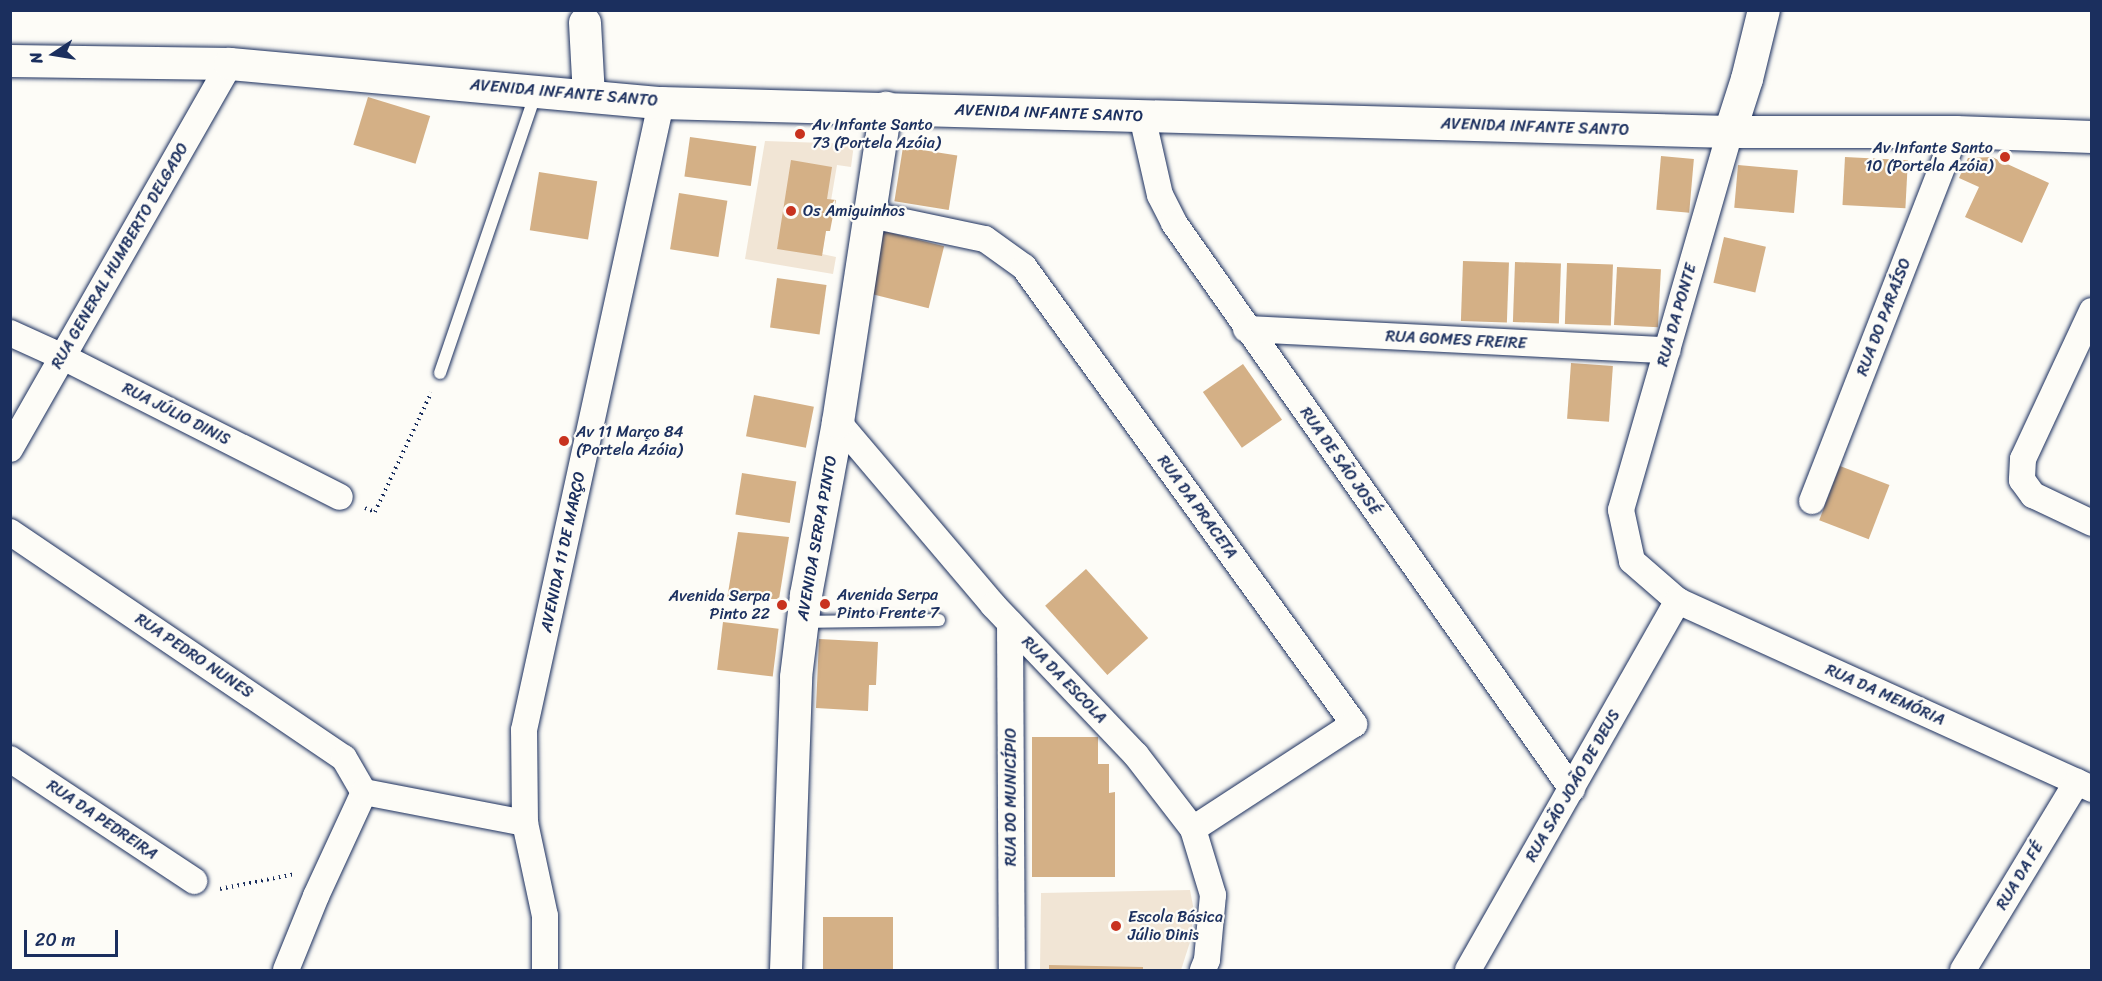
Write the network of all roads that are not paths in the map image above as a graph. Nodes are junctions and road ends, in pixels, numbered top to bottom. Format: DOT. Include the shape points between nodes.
graph roads {
  1 [pos="1764,10"];
  2 [pos="585,23"];
  3 [pos="10,61"];
  4 [pos="230,64"];
  5 [pos="537,91"];
  6 [pos="589,96"];
  7 [pos="661,103"];
  8 [pos="886,108"];
  9 [pos="1142,116"];
  10 [pos="1730,132"];
  11 [pos="1956,132"];
  12 [pos="2091,137"];
  13 [pos="872,215"];
  14 [pos="2091,311"];
  15 [pos="1246,329"];
  16 [pos="10,333"];
  17 [pos="1667,350"];
  18 [pos="63,357"];
  19 [pos="440,373"];
  20 [pos="838,422"];
  21 [pos="10,449"];
  22 [pos="340,497"];
  23 [pos="1812,501"];
  24 [pos="2091,523"];
  25 [pos="10,532"];
  26 [pos="1678,601"];
  27 [pos="939,620"];
  28 [pos="802,622"];
  29 [pos="1010,623"];
  30 [pos="10,759"];
  31 [pos="2084,785"];
  32 [pos="1572,789"];
  33 [pos="364,792"];
  34 [pos="525,823"];
  35 [pos="1193,829"];
  36 [pos="194,881"];
  37 [pos="286,970"];
  38 [pos="545,970"];
  39 [pos="786,970"];
  40 [pos="1012,970"];
  41 [pos="1203,970"];
  42 [pos="1468,970"];
  43 [pos="1963,970"];
  1 -- 10 [label="street, RUA DA PONTE"];
  2 -- 6 [label="street"];
  3 -- 4 [label="street, AVENIDA INFANTE SANTO"];
  4 -- 5 [label="street, AVENIDA INFANTE SANTO"];
  4 -- 18 [label="street, RUA GENERAL HUMBERTO DELGADO"];
  5 -- 6 [label="street, AVENIDA INFANTE SANTO"];
  5 -- 19 [label="lane"];
  6 -- 7 [label="street, AVENIDA INFANTE SANTO"];
  7 -- 8 [label="street, AVENIDA INFANTE SANTO"];
  7 -- 34 [label="street, AVENIDA 11 DE MARÇO" via="524,730"];
  8 -- 9 [label="street, AVENIDA INFANTE SANTO"];
  8 -- 13 [label="street, AVENIDA SERPA PINTO"];
  9 -- 10 [label="street, AVENIDA INFANTE SANTO"];
  9 -- 15 [label="street, RUA DE SÃO JOSÉ" via="1160,195 1174,223"];
  10 -- 11 [label="street, AVENIDA INFANTE SANTO"];
  10 -- 17 [label="street, RUA DA PONTE"];
  11 -- 12 [label="street, AVENIDA INFANTE SANTO"];
  11 -- 23 [label="street, RUA DO PARAÍSO"];
  13 -- 20 [label="street, AVENIDA SERPA PINTO"];
  13 -- 35 [label="street, RUA DA PRACETA" via="985,239 1024,267 1354,724"];
  14 -- 24 [label="street" via="2023,459 2022,480 2034,495"];
  15 -- 17 [label="street, RUA GOMES FREIRE"];
  15 -- 32 [label="street, RUA DE SÃO JOSÉ"];
  16 -- 18 [label="street, RUA JÚLIO DINIS"];
  17 -- 26 [label="street, RUA DA PONTE" via="1621,510 1632,561"];
  18 -- 21 [label="street, RUA GENERAL HUMBERTO DELGADO"];
  18 -- 22 [label="street, RUA JÚLIO DINIS"];
  20 -- 28 [label="street, AVENIDA SERPA PINTO"];
  20 -- 29 [label="street, RUA DA ESCOLA"];
  25 -- 33 [label="street, RUA PEDRO NUNES" via="344,758"];
  26 -- 31 [label="street, RUA DA MEMÓRIA"];
  26 -- 32 [label="street, RUA SÃO JOÃO DE DEUS"];
  27 -- 28 [label="lane"];
  28 -- 39 [label="street, AVENIDA SERPA PINTO" via="796,677"];
  29 -- 35 [label="street, RUA DA ESCOLA" via="1136,755"];
  29 -- 40 [label="street, RUA DO MUNICÍPIO"];
  30 -- 36 [label="street, RUA DA PEDREIRA"];
  31 -- 43 [label="street, RUA DA FÉ"];
  32 -- 42 [label="street, RUA SÃO JOÃO DE DEUS"];
  33 -- 34 [label="street"];
  33 -- 37 [label="street"];
  34 -- 38 [label="street, AVENIDA 11 DE MARÇO" via="545,916"];
  35 -- 41 [label="street, RUA DA ESCOLA" via="1213,895"];
}
